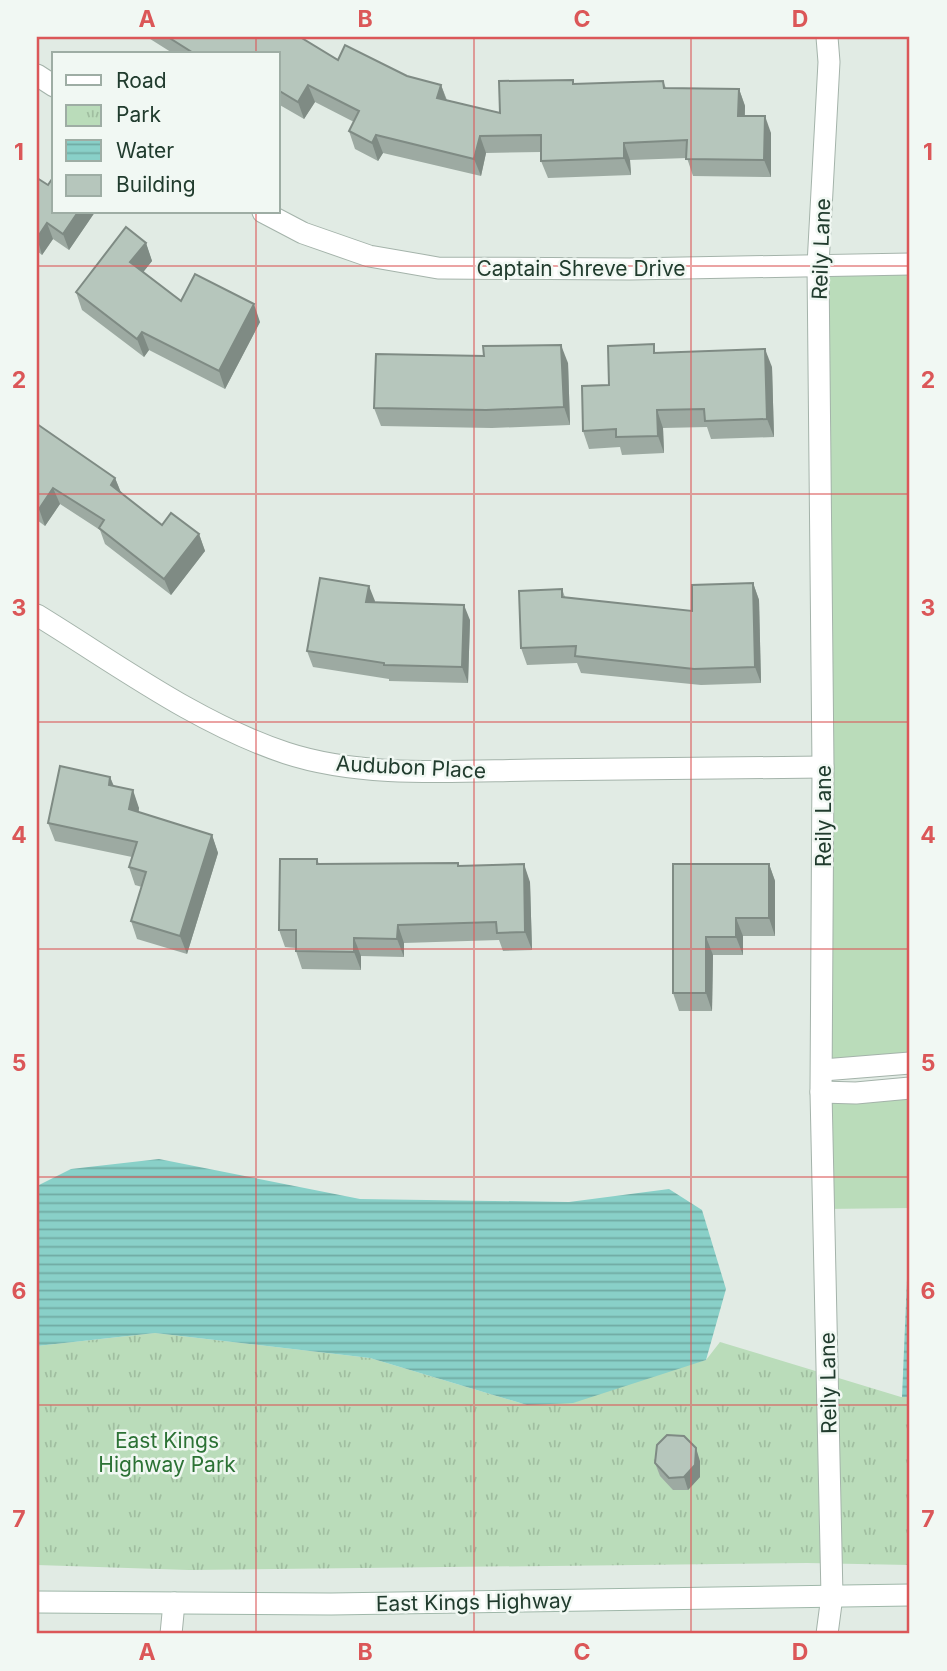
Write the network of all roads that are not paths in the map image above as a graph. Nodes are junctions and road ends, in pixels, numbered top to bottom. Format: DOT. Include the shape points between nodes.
graph roads {
  1 [pos="827,37"];
  2 [pos="37,75"];
  3 [pos="52,85"];
  4 [pos="267,214"];
  5 [pos="910,264"];
  6 [pos="818,265"];
  7 [pos="37,615"];
  8 [pos="823,767"];
  9 [pos="910,1063"];
  10 [pos="822,1081"];
  11 [pos="910,1088"];
  12 [pos="910,1595"];
  13 [pos="832,1596"];
  14 [pos="37,1602"];
  15 [pos="174,1603"];
  16 [pos="171,1634"];
  17 [pos="827,1634"];
  1 -- 6 [label="street, Reily Lane"];
  2 -- 3 [label="street"];
  4 -- 6 [label="street, Captain Shreve Drive" via="303,233 369,256 438,268"];
  5 -- 6 [label="street, Captain Shreve Drive"];
  6 -- 8 [label="street, Reily Lane"];
  7 -- 8 [label="street, Audubon Place" via="220,726 320,762 355,768 449,771"];
  8 -- 10 [label="street, Reily Lane"];
  9 -- 10 [label="street"];
  10 -- 11 [label="street" via="856,1093"];
  10 -- 13 [label="street, Reily Lane"];
  12 -- 13 [label="street, East Kings Highway"];
  13 -- 15 [label="street, East Kings Highway"];
  13 -- 17 [label="street, Reily Lane"];
  14 -- 15 [label="street, East Kings Highway"];
  15 -- 16 [label="street"];
}
